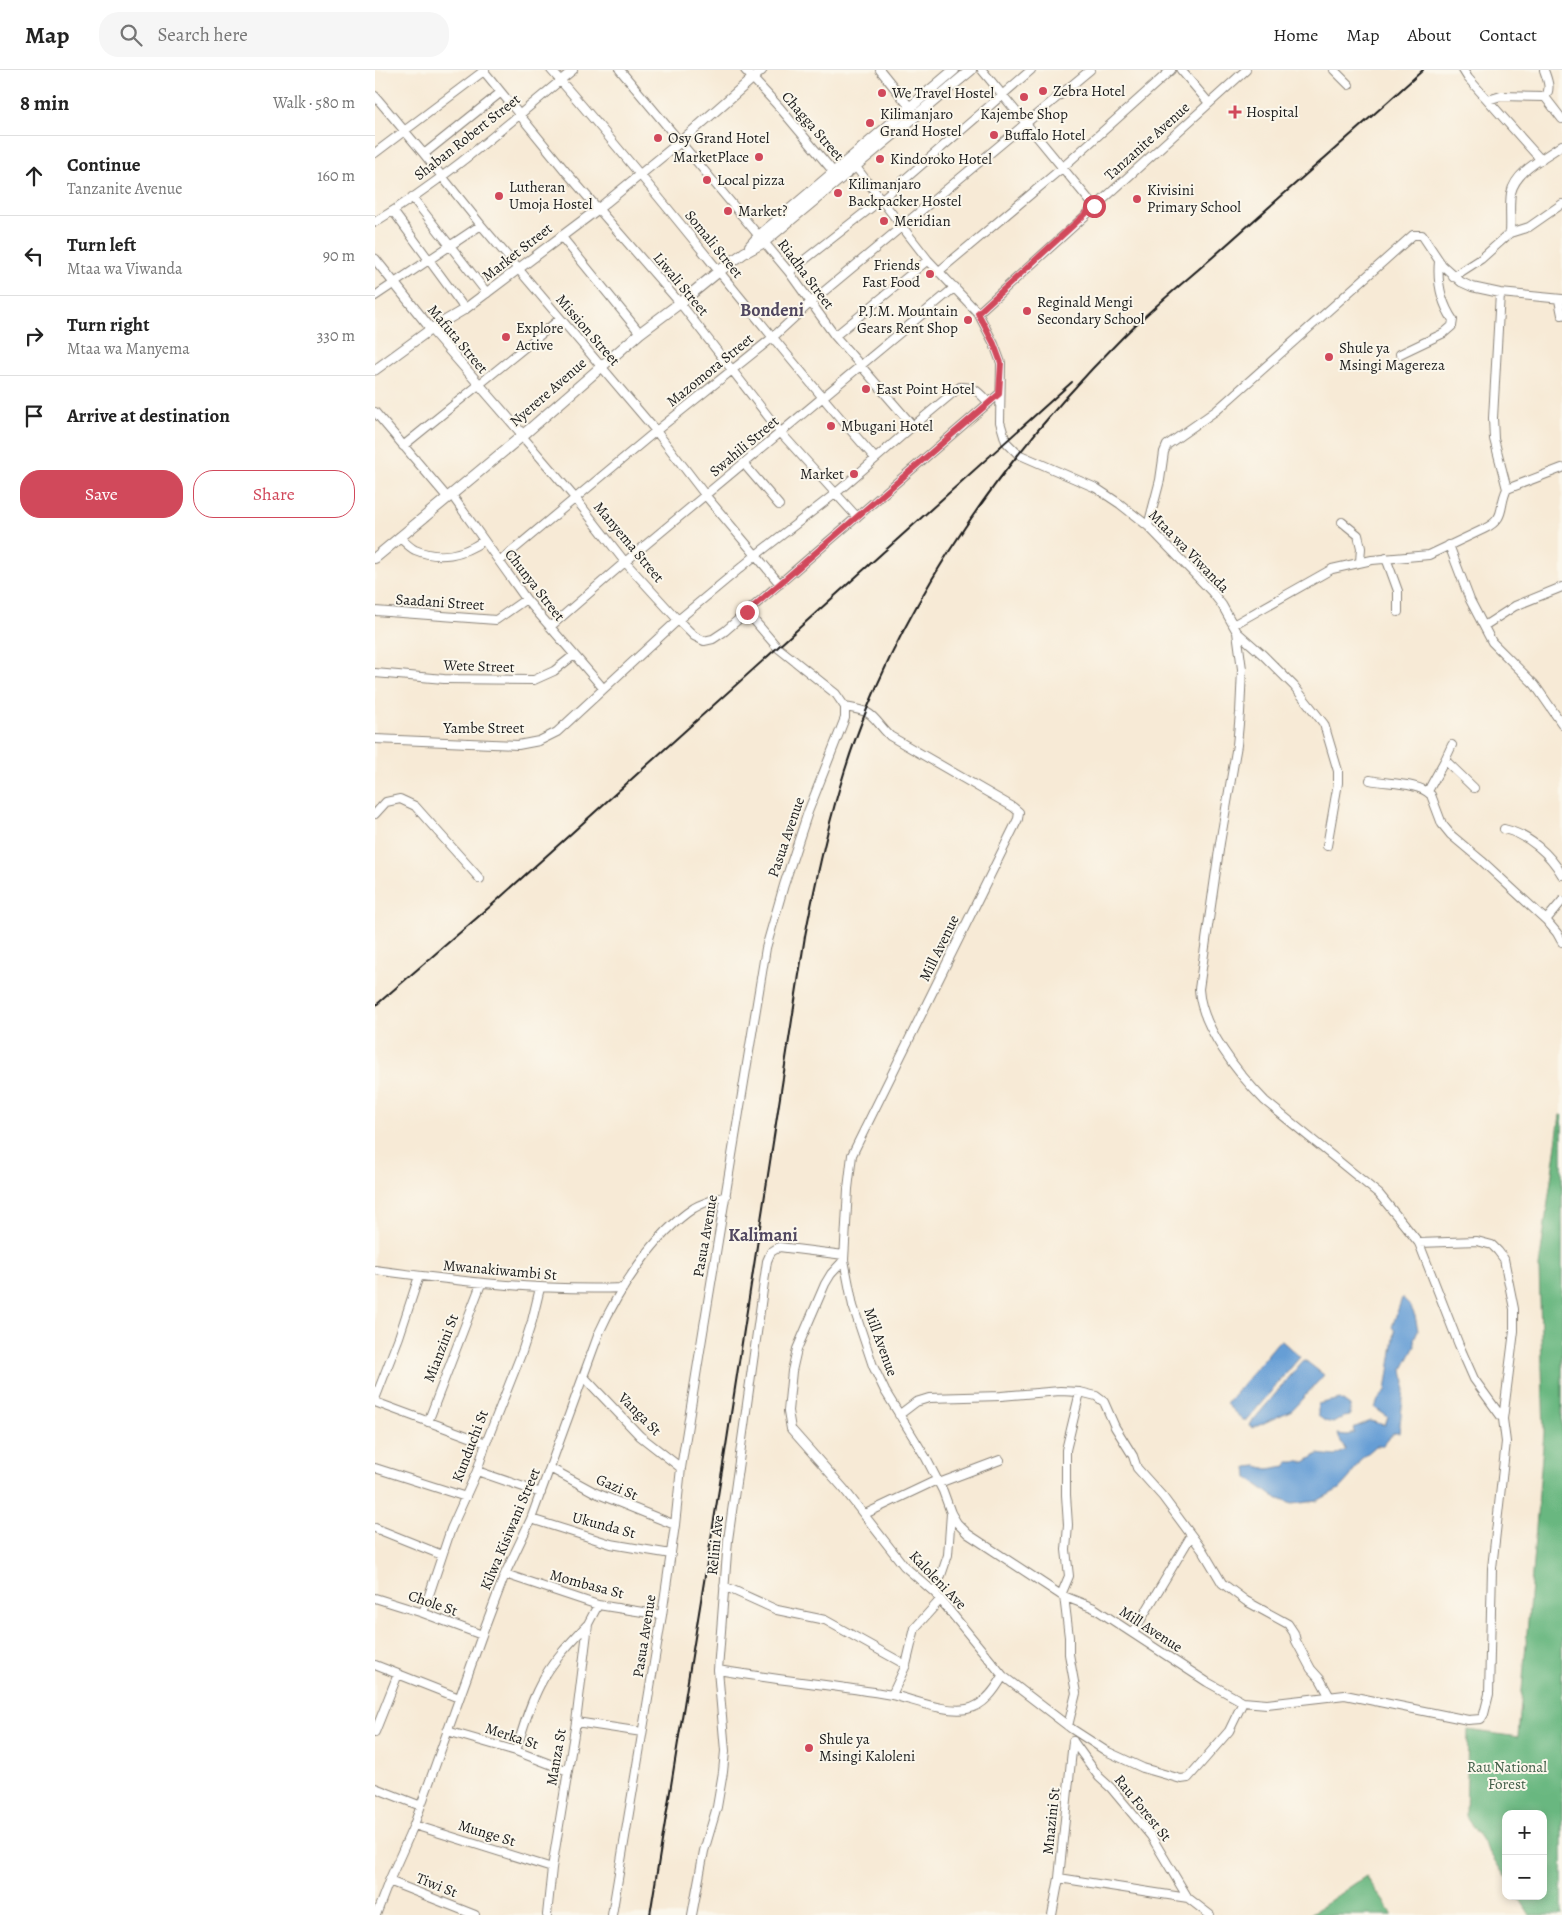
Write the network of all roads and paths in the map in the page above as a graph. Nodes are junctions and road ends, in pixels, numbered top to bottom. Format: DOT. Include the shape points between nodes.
graph roads {
  1 [pos="484,70"];
  2 [pos="551,70"];
  3 [pos="573,70"];
  4 [pos="620,70"];
  5 [pos="745,70"];
  6 [pos="761,70"];
  7 [pos="880,70"];
  8 [pos="954,70"];
  9 [pos="971,70"];
  10 [pos="982,70"];
  11 [pos="1031,70"];
  12 [pos="1171,70"];
  13 [pos="1181,70"];
  14 [pos="1246,70"];
  15 [pos="1334,70"];
  16 [pos="1463,70"];
  17 [pos="1544,70"];
  18 [pos="1087,71"];
  19 [pos="752,78"];
  20 [pos="560,80"];
  21 [pos="1349,85"];
  22 [pos="500,92"];
  23 [pos="1003,95"];
  24 [pos="375,96"];
  25 [pos="1545,97"];
  26 [pos="1488,100"];
  27 [pos="1209,103"];
  28 [pos="914,112"];
  29 [pos="519,116"];
  30 [pos="1562,119"];
  31 [pos="1026,124"];
  32 [pos="405,132"];
  33 [pos="680,142"];
  34 [pos="1562,145"];
  35 [pos="375,153"];
  36 [pos="424,154"];
  37 [pos="1541,160"];
  38 [pos="853,163"];
  39 [pos="1062,168"];
  40 [pos="641,174"];
  41 [pos="441,176"];
  42 [pos="838,176"];
  43 [pos="412,198"];
  44 [pos="882,199"];
  45 [pos="1562,204"];
  46 [pos="1094,206"];
  47 [pos="598,209"];
  48 [pos="393,211"];
  49 [pos="375,222"];
  50 [pos="481,225"];
  51 [pos="903,227"];
  52 [pos="1510,233"];
  53 [pos="561,236"];
  54 [pos="761,239"];
  55 [pos="450,246"];
  56 [pos="375,260"];
  57 [pos="429,260"];
  58 [pos="928,260"];
  59 [pos="1439,261"];
  60 [pos="518,270"];
  61 [pos="718,272"];
  62 [pos="789,272"];
  63 [pos="938,272"];
  64 [pos="1453,277"];
  65 [pos="394,283"];
  66 [pos="955,287"];
  67 [pos="487,293"];
  68 [pos="1500,293"];
  69 [pos="375,296"];
  70 [pos="1560,300"];
  71 [pos="680,303"];
  72 [pos="810,303"];
  73 [pos="465,309"];
  74 [pos="978,313"];
  75 [pos="1562,315"];
  76 [pos="560,319"];
  77 [pos="431,329"];
  78 [pos="640,333"];
  79 [pos="835,336"];
  80 [pos="772,338"];
  81 [pos="1400,354"];
  82 [pos="860,365"];
  83 [pos="601,366"];
  84 [pos="375,370"];
  85 [pos="732,370"];
  86 [pos="479,386"];
  87 [pos="999,394"];
  88 [pos="821,398"];
  89 [pos="989,403"];
  90 [pos="375,412"];
  91 [pos="913,426"];
  92 [pos="656,431"];
  93 [pos="781,433"];
  94 [pos="523,435"];
  95 [pos="403,446"];
  96 [pos="875,458"];
  97 [pos="745,464"];
  98 [pos="1562,468"];
  99 [pos="1507,489"];
  100 [pos="836,493"];
  101 [pos="449,496"];
  102 [pos="706,496"];
  103 [pos="575,498"];
  104 [pos="779,505"];
  105 [pos="857,517"];
  106 [pos="1342,522"];
  107 [pos="1148,526"];
  108 [pos="399,537"];
  109 [pos="483,541"];
  110 [pos="1449,545"];
  111 [pos="756,555"];
  112 [pos="375,558"];
  113 [pos="1386,558"];
  114 [pos="500,561"];
  115 [pos="625,562"];
  116 [pos="1360,562"];
  117 [pos="780,584"];
  118 [pos="1562,587"];
  119 [pos="526,599"];
  120 [pos="375,611"];
  121 [pos="747,612"];
  122 [pos="1398,612"];
  123 [pos="678,620"];
  124 [pos="1484,626"];
  125 [pos="551,627"];
  126 [pos="1235,628"];
  127 [pos="573,655"];
  128 [pos="375,673"];
  129 [pos="603,688"];
  130 [pos="845,707"];
  131 [pos="1562,724"];
  132 [pos="375,739"];
  133 [pos="1452,745"];
  134 [pos="1445,760"];
  135 [pos="1370,780"];
  136 [pos="1474,788"];
  137 [pos="1428,792"];
  138 [pos="375,814"];
  139 [pos="1504,829"];
  140 [pos="1327,846"];
  141 [pos="1562,876"];
  142 [pos="480,879"];
  143 [pos="1562,901"];
  144 [pos="1546,920"];
  145 [pos="1562,942"];
  146 [pos="726,1196"];
  147 [pos="1419,1243"];
  148 [pos="844,1257"];
  149 [pos="375,1270"];
  150 [pos="419,1276"];
  151 [pos="481,1284"];
  152 [pos="541,1288"];
  153 [pos="623,1288"];
  154 [pos="583,1376"];
  155 [pos="1079,1392"];
  156 [pos="375,1401"];
  157 [pos="899,1415"];
  158 [pos="1503,1419"];
  159 [pos="427,1422"];
  160 [pos="486,1443"];
  161 [pos="1000,1460"];
  162 [pos="375,1468"];
  163 [pos="550,1468"];
  164 [pos="681,1468"];
  165 [pos="477,1471"];
  166 [pos="938,1481"];
  167 [pos="541,1493"];
  168 [pos="466,1497"];
  169 [pos="951,1513"];
  170 [pos="865,1514"];
  171 [pos="531,1519"];
  172 [pos="675,1525"];
  173 [pos="375,1528"];
  174 [pos="1191,1536"];
  175 [pos="671,1554"];
  176 [pos="442,1555"];
  177 [pos="505,1574"];
  178 [pos="724,1586"];
  179 [pos="938,1596"];
  180 [pos="1062,1596"];
  181 [pos="375,1598"];
  182 [pos="598,1605"];
  183 [pos="423,1613"];
  184 [pos="662,1615"];
  185 [pos="588,1624"];
  186 [pos="1133,1633"];
  187 [pos="482,1636"];
  188 [pos="906,1665"];
  189 [pos="375,1666"];
  190 [pos="718,1670"];
  191 [pos="398,1674"];
  192 [pos="1003,1676"];
  193 [pos="892,1695"];
  194 [pos="1330,1697"];
  195 [pos="459,1698"];
  196 [pos="1243,1702"];
  197 [pos="576,1722"];
  198 [pos="1070,1727"];
  199 [pos="447,1731"];
  200 [pos="375,1732"];
  201 [pos="641,1732"];
  202 [pos="1073,1742"];
  203 [pos="516,1751"];
  204 [pos="568,1771"];
  205 [pos="375,1788"];
  206 [pos="421,1806"];
  207 [pos="414,1825"];
  208 [pos="552,1868"];
  209 [pos="1059,1878"];
  210 [pos="389,1881"];
  211 [pos="1188,1898"];
  212 [pos="376,1915"];
  213 [pos="475,1915"];
  214 [pos="547,1915"];
  215 [pos="613,1915"];
  216 [pos="693,1915"];
  217 [pos="1052,1915"];
  218 [pos="1210,1915"];
  1 -- 22 [label="street, Liwali Street"];
  1 -- 32 [label="street"];
  2 -- 20 [label="street, Somali Street"];
  3 -- 20 [label="street, Shaban Robert Street"];
  4 -- 33 [label="street, Riadha Street"];
  5 -- 19 [label="street, Chagga Street"];
  6 -- 19 [label="street, Market Street"];
  7 -- 28 [label="street"];
  8 -- 28 [label="main road"];
  9 -- 28 [label="main road"];
  10 -- 23 [label="street"];
  11 -- 23 [label="street"];
  12 -- 39 [label="street"];
  13 -- 27 [label="street"];
  14 -- 27 [label="street, Tanzanite Avenue"];
  15 -- 21 [label="street"];
  16 -- 26 [label="street"];
  17 -- 25 [label="street" via="1548,87"];
  18 -- 31 [label="street, Mazomora Street"];
  19 -- 33 [label="street, Market Street"];
  19 -- 42 [label="street, Chagga Street"];
  20 -- 29 [label="street, Shaban Robert Street"];
  20 -- 40 [label="street, Somali Street"];
  22 -- 29 [label="street, Liwali Street"];
  22 -- 36 [label="street"];
  23 -- 31 [label="street"];
  23 -- 44 [label="street"];
  24 -- 32 [label="street, Mission Street"];
  25 -- 26 [label="street" via="1501,96"];
  25 -- 30 [label="street"];
  26 -- 37 [label="street"];
  27 -- 46 [label="street, Tanzanite Avenue"];
  28 -- 38 [label="main road, Nyerere Avenue"];
  29 -- 41 [label="street, Shaban Robert Street"];
  29 -- 47 [label="street, Liwali Street"];
  31 -- 39 [label="street"];
  31 -- 51 [label="street, Mazomora Street"];
  32 -- 35 [label="street"];
  32 -- 36 [label="street, Mission Street"];
  33 -- 40 [label="street, Market Street"];
  33 -- 54 [label="street, Riadha Street"];
  34 -- 37 [label="street"];
  36 -- 41 [label="street, Mission Street"];
  37 -- 52 [label="street" via="1520,176 1512,191"];
  38 -- 42 [label="main road, Nyerere Avenue"];
  38 -- 44 [label="street, Mtaa wa Viwanda"];
  39 -- 46 [label="street"];
  39 -- 63 [label="street"];
  40 -- 47 [label="street, Market Street"];
  40 -- 61 [label="street, Somali Street"];
  41 -- 43 [label="street, Shaban Robert Street"];
  41 -- 50 [label="street, Mission Street"];
  42 -- 54 [label="main road, Nyerere Avenue"];
  43 -- 48 [label="street, Shaban Robert Street"];
  43 -- 55 [label="street"];
  44 -- 51 [label="street, Mtaa wa Viwanda"];
  44 -- 62 [label="street"];
  45 -- 52 [label="street" via="1529,227"];
  46 -- 74 [label="street, Tanzanite Avenue"];
  47 -- 53 [label="street, Market Street"];
  47 -- 71 [label="street, Liwali Street"];
  48 -- 49 [label="street, Shaban Robert Street"];
  48 -- 57 [label="street"];
  50 -- 55 [label="street"];
  50 -- 60 [label="street, Mission Street"];
  51 -- 58 [label="street, Mtaa wa Viwanda"];
  51 -- 72 [label="street, Mazomora Street"];
  52 -- 64 [label="street" via="1481,259"];
  53 -- 60 [label="street, Market Street"];
  53 -- 78 [label="street"];
  54 -- 61 [label="main road, Nyerere Avenue"];
  54 -- 62 [label="street, Riadha Street"];
  55 -- 57 [label="street"];
  55 -- 67 [label="street"];
  56 -- 65 [label="street, Mafuta Street"];
  57 -- 65 [label="street"];
  57 -- 73 [label="street"];
  58 -- 63 [label="street, Mtaa wa Viwanda"];
  58 -- 79 [label="street"];
  59 -- 64 [label="street"];
  59 -- 81 [label="street" via="1439,285 1453,326"];
  59 -- 107 [label="street" via="1422,235 1413,235 1217,410 1167,445"];
  60 -- 67 [label="street, Market Street"];
  60 -- 76 [label="street, Mission Street"];
  61 -- 71 [label="main road, Nyerere Avenue"];
  61 -- 80 [label="street, Somali Street"];
  62 -- 72 [label="street, Riadha Street"];
  63 -- 66 [label="street, Mtaa wa Viwanda"];
  64 -- 68 [label="street" via="1472,287"];
  65 -- 69 [label="street"];
  65 -- 77 [label="street, Mafuta Street"];
  66 -- 74 [label="street, Mtaa wa Viwanda"];
  66 -- 82 [label="street, Swahili Street"];
  67 -- 73 [label="street, Market Street"];
  68 -- 70 [label="street"];
  68 -- 99 [label="street" via="1493,418"];
  70 -- 75 [label="street"];
  71 -- 78 [label="main road, Nyerere Avenue"];
  71 -- 85 [label="street, Liwali Street"];
  72 -- 79 [label="street, Riadha Street"];
  72 -- 80 [label="street, Mazomora Street"];
  73 -- 77 [label="street, Market Street"];
  74 -- 87 [label="street, Mtaa wa Viwanda" via="1001,363"];
  76 -- 83 [label="street, Mission Street"];
  76 -- 86 [label="street"];
  77 -- 84 [label="street, Market Street"];
  77 -- 86 [label="street, Mafuta Street"];
  78 -- 83 [label="main road, Nyerere Avenue"];
  79 -- 82 [label="street, Riadha Street"];
  80 -- 85 [label="street, Mazomora Street"];
  80 -- 88 [label="street, Somali Street"];
  82 -- 88 [label="street, Swahili Street"];
  82 -- 91 [label="street, Riadha Street"];
  83 -- 92 [label="street, Mission Street"];
  83 -- 94 [label="main road, Nyerere Avenue"];
  85 -- 92 [label="street, Mazomora Street"];
  85 -- 93 [label="street, Liwali Street"];
  86 -- 94 [label="street, Mafuta Street"];
  86 -- 95 [label="street"];
  87 -- 89 [label="street"];
  87 -- 107 [label="street, Mtaa wa Viwanda" via="1003,436 1018,454 1096,488"];
  88 -- 93 [label="street, Swahili Street"];
  88 -- 96 [label="street, Somali Street"];
  89 -- 91 [label="street, Yambe Street" via="969,386 960,387"];
  89 -- 105 [label="street"];
  90 -- 95 [label="street, Chunya Street"];
  91 -- 96 [label="street, Yambe Street"];
  92 -- 102 [label="street, Mission Street"];
  92 -- 103 [label="street, Mazomora Street"];
  93 -- 97 [label="street, Swahili Street"];
  93 -- 100 [label="street, Liwali Street"];
  94 -- 101 [label="main road, Nyerere Avenue"];
  94 -- 103 [label="street, Manyema Street"];
  95 -- 101 [label="street, Chunya Street"];
  96 -- 100 [label="street, Yambe Street"];
  97 -- 102 [label="street, Swahili Street"];
  97 -- 104 [label="street"];
  98 -- 99 [label="street"];
  99 -- 110 [label="street" via="1495,523"];
  100 -- 105 [label="street, Liwali Street"];
  100 -- 111 [label="street, Yambe Street"];
  101 -- 108 [label="main road, Nyerere Avenue"];
  101 -- 109 [label="street, Chunya Street"];
  102 -- 111 [label="street, Mission Street"];
  102 -- 115 [label="street, Swahili Street"];
  103 -- 114 [label="street, Mazomora Street"];
  103 -- 115 [label="street, Manyema Street"];
  105 -- 117 [label="street"];
  106 -- 116 [label="street" via="1358,535"];
  107 -- 126 [label="street, Mtaa wa Viwanda" via="1212,592"];
  108 -- 109 [label="street" via="416,550 441,556 462,553"];
  108 -- 112 [label="main road, Nyerere Avenue"];
  109 -- 114 [label="street, Chunya Street"];
  110 -- 113 [label="street" via="1429,554"];
  110 -- 124 [label="street" via="1470,600"];
  111 -- 117 [label="street, Mission Street"];
  111 -- 123 [label="street, Yambe Street"];
  113 -- 116 [label="street"];
  113 -- 122 [label="street" via="1398,591"];
  114 -- 119 [label="street, Chunya Street"];
  115 -- 123 [label="street, Manyema Street"];
  115 -- 125 [label="street, Swahili Street"];
  116 -- 126 [label="street" via="1331,569"];
  117 -- 121 [label="street"];
  118 -- 124 [label="street" via="1515,606"];
  119 -- 120 [label="street, Saadani Street" via="496,620"];
  119 -- 125 [label="street, Chunya Street"];
  121 -- 123 [label="street, Manyema Street" via="725,631 705,641 699,640"];
  121 -- 130 [label="street" via="777,647 836,694"];
  123 -- 129 [label="street, Yambe Street"];
  124 -- 131 [label="street" via="1492,642 1535,686"];
  125 -- 127 [label="street, Chunya Street"];
  126 -- 140 [label="street" via="1294,686 1324,724 1338,771"];
  126 -- 147 [label="street, Mtaa wa Viwanda" via="1243,669 1240,713 1200,980 1200,999 1206,1020 1230,1060 1265,1101 1385,1199"];
  127 -- 128 [label="street, Wete Street" via="554,671 534,680 444,679"];
  127 -- 129 [label="street, Chunya Street"];
  129 -- 132 [label="street, Yambe Street" via="557,732 539,741 518,745"];
  130 -- 146 [label="street, Pasua Avenue" via="845,718 783,885 766,948"];
  130 -- 148 [label="street, Mill Avenue" via="866,711 890,736 1019,812 1018,820 852,1155"];
  133 -- 134 [label="street"];
  134 -- 136 [label="street"];
  134 -- 137 [label="street"];
  135 -- 137 [label="street" via="1404,784"];
  137 -- 144 [label="street" via="1442,824 1451,835"];
  138 -- 142 [label="street" via="386,802 400,799 415,806"];
  139 -- 141 [label="street" via="1542,849"];
  143 -- 144 [label="street"];
  144 -- 145 [label="street"];
  146 -- 153 [label="street, Kilwa Kisiwani Street" via="707,1201 677,1223 642,1260"];
  146 -- 164 [label="street, Pasua Avenue"];
  147 -- 158 [label="street, Mtaa wa Viwanda" via="1474,1379"];
  147 -- 158 [label="street" via="1477,1241 1492,1245 1504,1259 1514,1310 1514,1331"];
  148 -- 157 [label="street, Mill Avenue" via="851,1298 873,1366"];
  148 -- 170 [label="street, Kaloleni Ave" via="825,1284 797,1349 792,1371 789,1420 791,1429"];
  148 -- 178 [label="street, Relini Ave" via="779,1247 771,1252 767,1261"];
  149 -- 150 [label="street, Mwanakiwambi St"];
  150 -- 151 [label="street, Mwanakiwambi St"];
  150 -- 156 [label="street"];
  151 -- 152 [label="street, Mwanakiwambi St"];
  151 -- 159 [label="street, Mianzini St"];
  152 -- 153 [label="street, Mwanakiwambi St"];
  152 -- 160 [label="street, Kunduchi St" via="522,1352"];
  153 -- 154 [label="street, Kilwa Kisiwani Street" via="599,1333"];
  154 -- 163 [label="street, Kilwa Kisiwani Street"];
  154 -- 164 [label="street, Vanga St" via="640,1436"];
  155 -- 157 [label="street" via="929,1398"];
  155 -- 174 [label="street" via="1096,1396 1104,1402 1137,1468"];
  155 -- 180 [label="street" via="1067,1450 1066,1550 1069,1576"];
  156 -- 159 [label="street"];
  157 -- 166 [label="street, Mill Avenue"];
  158 -- 194 [label="street, Mill Avenue" via="1506,1442 1492,1568 1489,1694 1481,1719 1468,1720 1345,1695"];
  159 -- 160 [label="street"];
  160 -- 165 [label="street, Kunduchi St"];
  161 -- 166 [label="street"];
  162 -- 168 [label="street"];
  163 -- 167 [label="street, Kilwa Kisiwani Street"];
  163 -- 172 [label="street, Gazi St" via="596,1493"];
  164 -- 172 [label="street, Pasua Avenue"];
  165 -- 167 [label="street"];
  165 -- 168 [label="street, Kunduchi St"];
  166 -- 169 [label="street, Mill Avenue"];
  166 -- 170 [label="street"];
  167 -- 171 [label="street, Kilwa Kisiwani Street"];
  168 -- 176 [label="street, Kunduchi St"];
  169 -- 179 [label="street" via="948,1555"];
  169 -- 180 [label="street, Mill Avenue" via="968,1534"];
  170 -- 179 [label="street, Kaloleni Ave" via="904,1566"];
  171 -- 175 [label="street, Ukunda St" via="611,1544"];
  171 -- 177 [label="street, Kilwa Kisiwani Street"];
  172 -- 175 [label="street, Pasua Avenue"];
  173 -- 176 [label="street"];
  174 -- 186 [label="street"];
  174 -- 194 [label="street" via="1229,1590 1287,1624"];
  175 -- 184 [label="street, Pasua Avenue"];
  176 -- 183 [label="street, Kunduchi St"];
  177 -- 182 [label="street, Mombasa St"];
  177 -- 187 [label="street, Kilwa Kisiwani Street"];
  178 -- 188 [label="street" via="777,1610 825,1620"];
  178 -- 190 [label="street, Relini Ave"];
  179 -- 188 [label="street" via="915,1628"];
  179 -- 192 [label="street, Kaloleni Ave"];
  180 -- 186 [label="street, Mill Avenue" via="1094,1608"];
  180 -- 198 [label="street, Mnazini St" via="1077,1693"];
  181 -- 183 [label="street, Chole St"];
  182 -- 184 [label="street, Mombasa St"];
  182 -- 185 [label="street, Manza St"];
  183 -- 187 [label="street, Chole St"];
  184 -- 201 [label="street, Pasua Avenue"];
  185 -- 197 [label="street, Manza St"];
  185 -- 203 [label="street" via="558,1656 540,1684"];
  186 -- 196 [label="street, Mill Avenue"];
  187 -- 195 [label="street, Kilwa Kisiwani Street"];
  188 -- 193 [label="street"];
  189 -- 191 [label="street"];
  190 -- 193 [label="street"];
  190 -- 216 [label="street, Relini Ave" via="725,1752 723,1772"];
  191 -- 195 [label="street"];
  191 -- 200 [label="street"];
  192 -- 193 [label="street" via="990,1696 967,1709"];
  192 -- 198 [label="street, Kaloleni Ave"];
  194 -- 196 [label="street, Mill Avenue" via="1267,1704"];
  195 -- 199 [label="street, Kilwa Kisiwani Street"];
  196 -- 198 [label="street, Kaloleni Ave" via="1229,1730 1185,1779 1128,1762"];
  197 -- 201 [label="street"];
  197 -- 204 [label="street, Manza St"];
  198 -- 202 [label="street, Mnazini St"];
  199 -- 203 [label="street, Merka St"];
  199 -- 206 [label="street, Kilwa Kisiwani Street"];
  201 -- 215 [label="street, Pasua Avenue"];
  202 -- 209 [label="street, Mnazini St"];
  202 -- 211 [label="street, Rau Forest St" via="1151,1836"];
  203 -- 204 [label="street, Merka St"];
  204 -- 208 [label="street, Manza St"];
  205 -- 206 [label="street"];
  206 -- 207 [label="street, Kilwa Kisiwani Street"];
  207 -- 208 [label="street, Munge St"];
  207 -- 210 [label="street, Kilwa Kisiwani Street"];
  208 -- 214 [label="street, Manza St"];
  209 -- 211 [label="street"];
  209 -- 217 [label="street, Mnazini St"];
  210 -- 212 [label="street, Kilwa Kisiwani Street"];
  210 -- 213 [label="street, Tiwi St"];
  211 -- 218 [label="street, Rau Forest St"];
}
